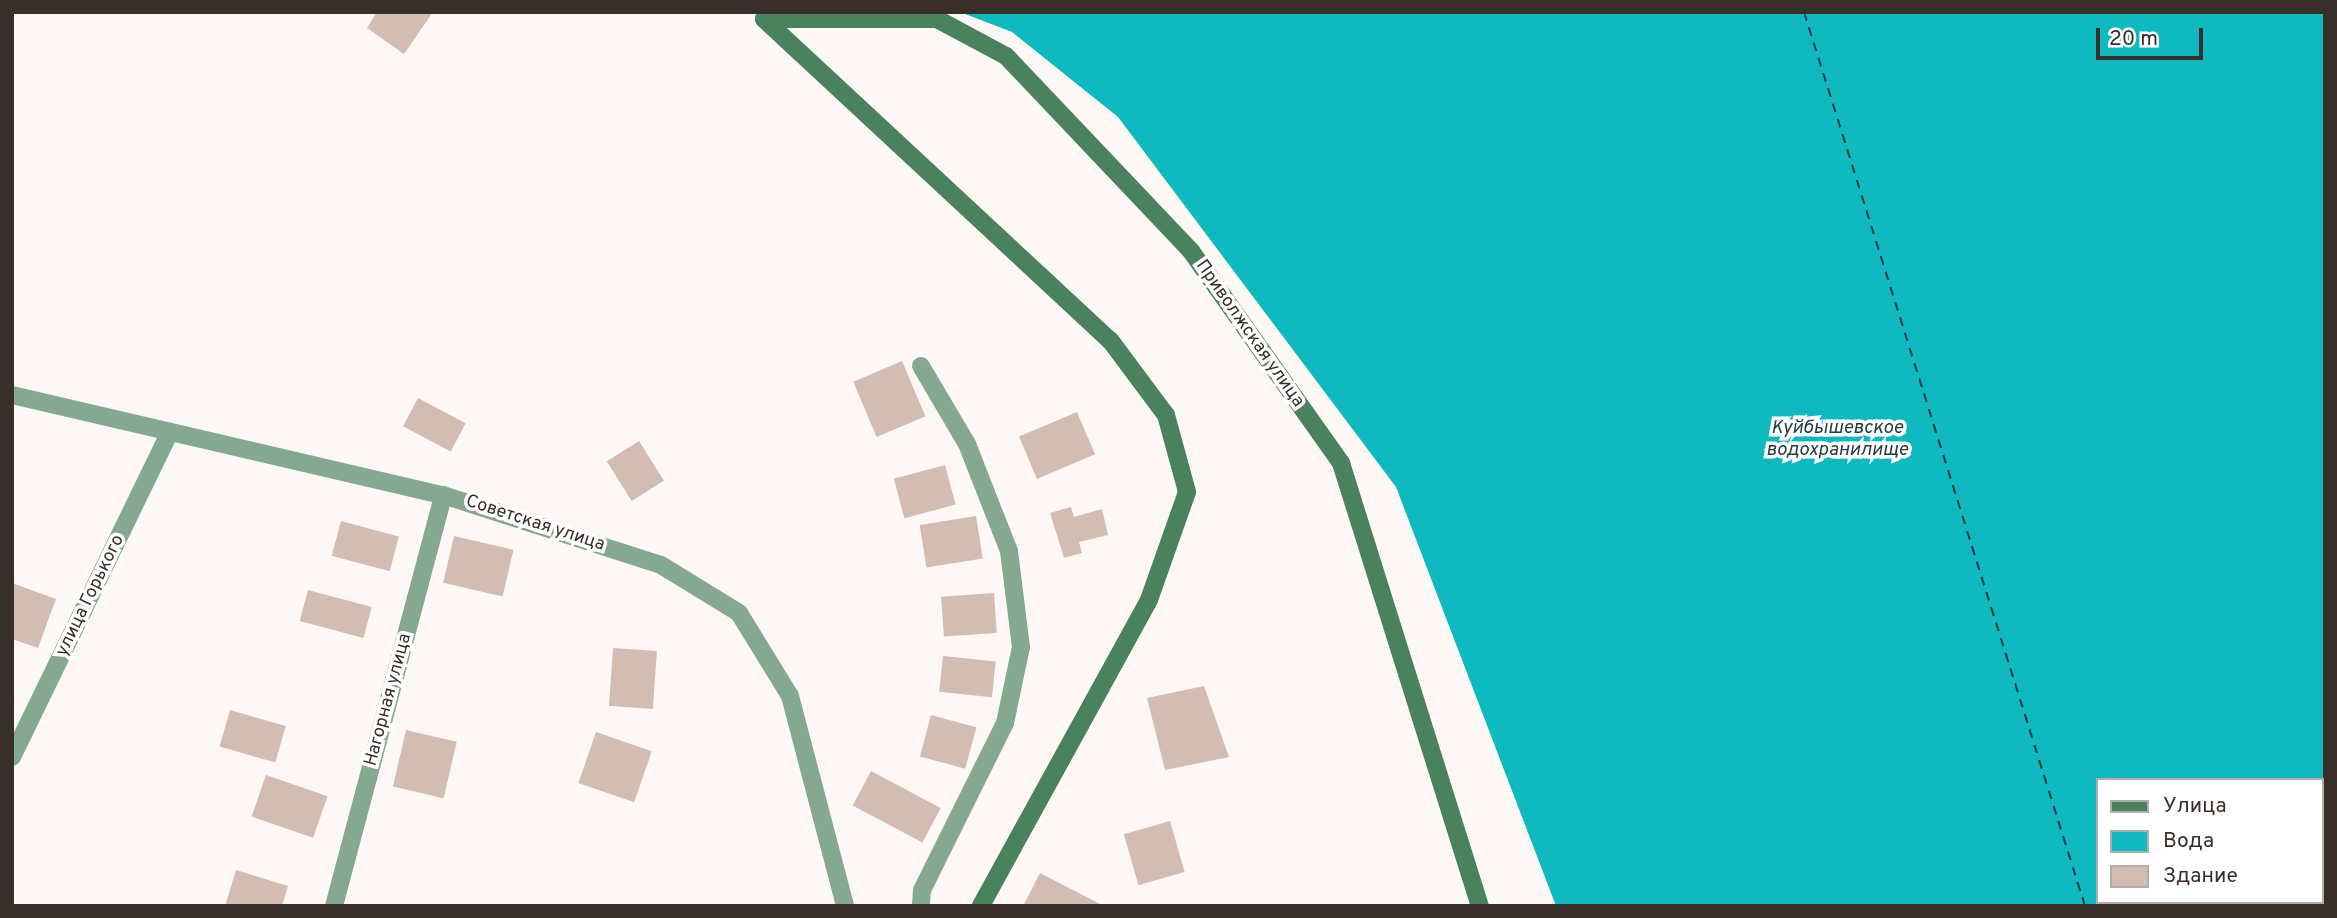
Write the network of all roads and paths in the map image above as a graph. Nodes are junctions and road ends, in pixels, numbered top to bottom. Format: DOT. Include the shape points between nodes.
graph roads {
  1 [pos="758,16"];
  2 [pos="921,366"];
  3 [pos="12,395"];
  4 [pos="169,434"];
  5 [pos="443,495"];
  6 [pos="12,757"];
  7 [pos="334,906"];
  8 [pos="845,906"];
  9 [pos="921,906"];
  10 [pos="981,906"];
  11 [pos="1480,906"];
  1 -- 10 [label="street" via="1110,340 1166,415 1187,492 1149,600"];
  1 -- 11 [label="street, Приволжская улица" via="937,19 1006,55 1191,251 1340,463"];
  2 -- 9 [label="street" via="967,444 1009,551 1021,647 1005,723 922,890"];
  3 -- 4 [label="street, Советская улица"];
  4 -- 5 [label="street, Советская улица"];
  4 -- 6 [label="street, улица Горького"];
  5 -- 7 [label="street, Нагорная улица"];
  5 -- 8 [label="street, Советская улица" via="661,565 739,613 790,696"];
}
